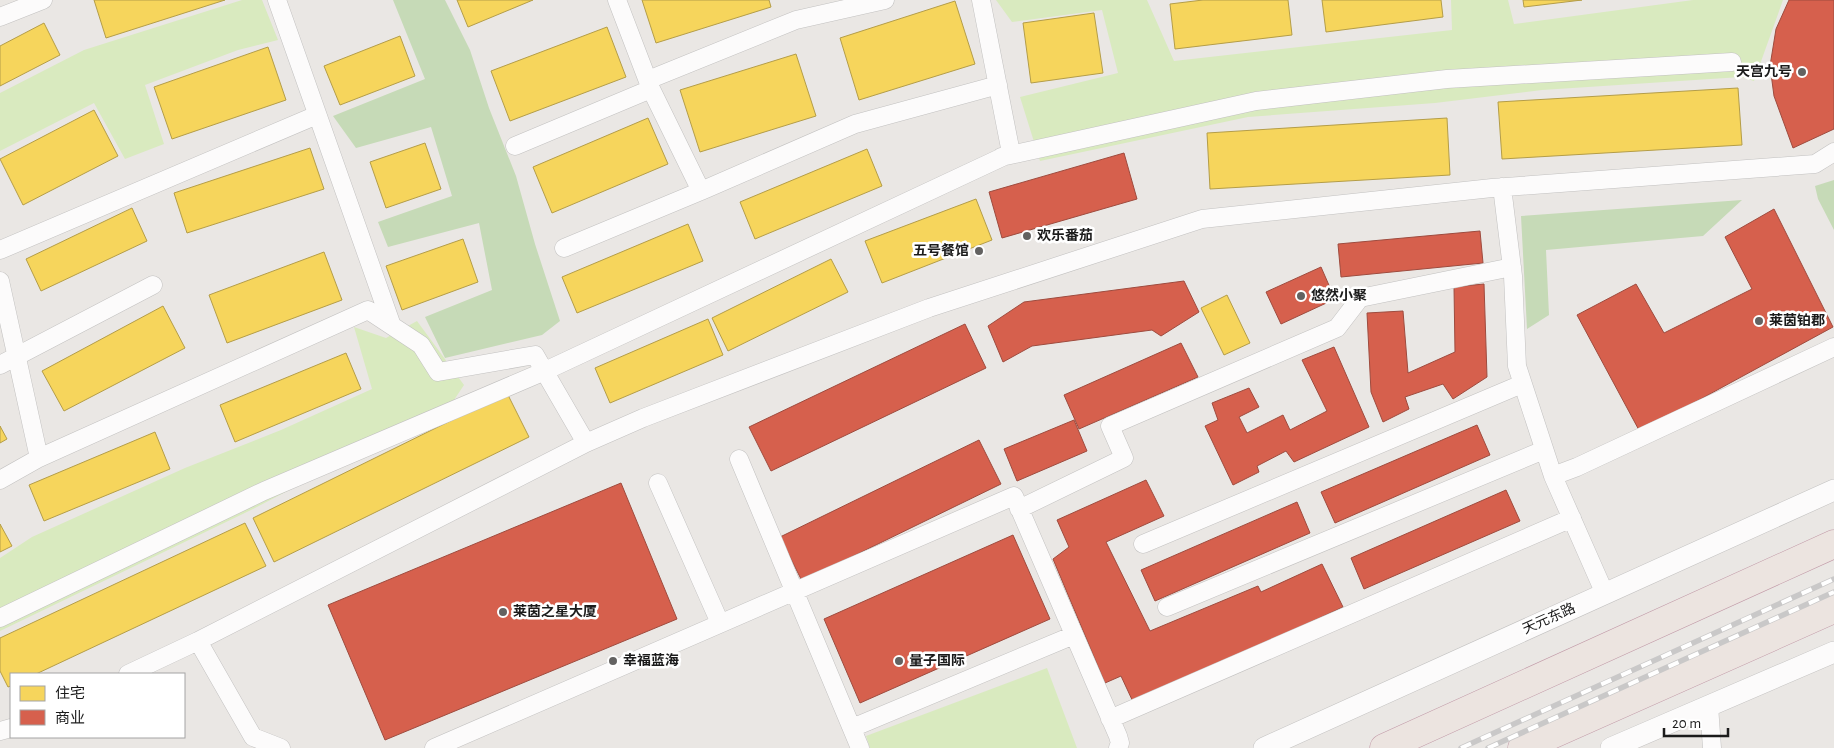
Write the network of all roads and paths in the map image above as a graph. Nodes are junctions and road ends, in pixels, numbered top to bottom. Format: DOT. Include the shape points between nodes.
graph roads {
  1 [pos="43,0"];
  2 [pos="277,0"];
  3 [pos="617,0"];
  4 [pos="884,0"];
  5 [pos="981,0"];
  6 [pos="0,17"];
  7 [pos="1732,62"];
  8 [pos="650,85"];
  9 [pos="998,86"];
  10 [pos="318,115"];
  11 [pos="515,146"];
  12 [pos="1834,152"];
  13 [pos="1001,157"];
  14 [pos="1502,187"];
  15 [pos="701,191"];
  16 [pos="564,248"];
  17 [pos="0,250"];
  18 [pos="1512,267"];
  19 [pos="0,281"];
  20 [pos="153,284"];
  21 [pos="392,326"];
  22 [pos="1834,347"];
  23 [pos="17,356"];
  24 [pos="0,365"];
  25 [pos="544,371"];
  26 [pos="1522,384"];
  27 [pos="586,443"];
  28 [pos="1544,450"];
  29 [pos="39,458"];
  30 [pos="739,459"];
  31 [pos="1553,476"];
  32 [pos="0,480"];
  33 [pos="658,483"];
  34 [pos="1834,490"];
  35 [pos="1019,508"];
  36 [pos="1572,518"];
  37 [pos="1142,544"];
  38 [pos="1834,544"];
  39 [pos="794,591"];
  40 [pos="1605,594"];
  41 [pos="1168,607"];
  42 [pos="1834,609"];
  43 [pos="0,618"];
  44 [pos="720,623"];
  45 [pos="1074,634"];
  46 [pos="198,641"];
  47 [pos="1834,652"];
  48 [pos="130,673"];
  49 [pos="1709,706"];
  50 [pos="1110,719"];
  51 [pos="852,728"];
  52 [pos="1121,744"];
  53 [pos="282,748"];
  54 [pos="434,748"];
  55 [pos="860,748"];
  56 [pos="1264,748"];
  57 [pos="1384,748"];
  58 [pos="1522,748"];
  59 [pos="1611,748"];
  60 [pos="1712,748"];
  1 -- 6 [label="street"];
  2 -- 10 [label="street"];
  3 -- 8 [label="street"];
  4 -- 8 [label="street" via="796,20"];
  5 -- 9 [label="street"];
  7 -- 13 [label="street" via="1447,79 1256,101"];
  8 -- 11 [label="street"];
  8 -- 15 [label="street"];
  9 -- 13 [label="street" via="1011,153"];
  9 -- 15 [label="street" via="855,124"];
  10 -- 17 [label="street"];
  10 -- 21 [label="street"];
  12 -- 14 [label="street" via="1815,164"];
  13 -- 25 [label="street"];
  14 -- 18 [label="street"];
  14 -- 27 [label="street" via="1202,218 929,308"];
  15 -- 16 [label="street"];
  18 -- 26 [label="street" via="1517,366"];
  18 -- 35 [label="street" via="1360,298 1337,328 1110,426 1124,458"];
  19 -- 23 [label="street"];
  20 -- 23 [label="street"];
  21 -- 25 [label="street" via="421,345 438,372 535,355"];
  21 -- 29 [label="street" via="368,310"];
  22 -- 31 [label="street"];
  23 -- 24 [label="street"];
  23 -- 29 [label="street"];
  25 -- 27 [label="street"];
  25 -- 43 [label="street" via="264,491"];
  26 -- 28 [label="street"];
  26 -- 37 [label="street"];
  27 -- 46 [label="street"];
  28 -- 31 [label="street"];
  28 -- 41 [label="street"];
  29 -- 32 [label="street"];
  30 -- 39 [label="street"];
  31 -- 36 [label="street"];
  33 -- 44 [label="street"];
  34 -- 40 [label="street, 天元东路"];
  35 -- 39 [label="street" via="1014,496"];
  35 -- 45 [label="street"];
  36 -- 40 [label="street"];
  36 -- 50 [label="street"];
  38 -- 57 [label="highway"];
  39 -- 44 [label="street"];
  39 -- 51 [label="street"];
  40 -- 56 [label="street, 天元东路"];
  42 -- 58 [label="highway"];
  44 -- 54 [label="street"];
  45 -- 50 [label="street"];
  45 -- 51 [label="street"];
  46 -- 48 [label="street"];
  46 -- 53 [label="street" via="253,736"];
  47 -- 49 [label="street"];
  49 -- 59 [label="street"];
  49 -- 60 [label="street"];
  50 -- 52 [label="street"];
  51 -- 55 [label="street"];
}
